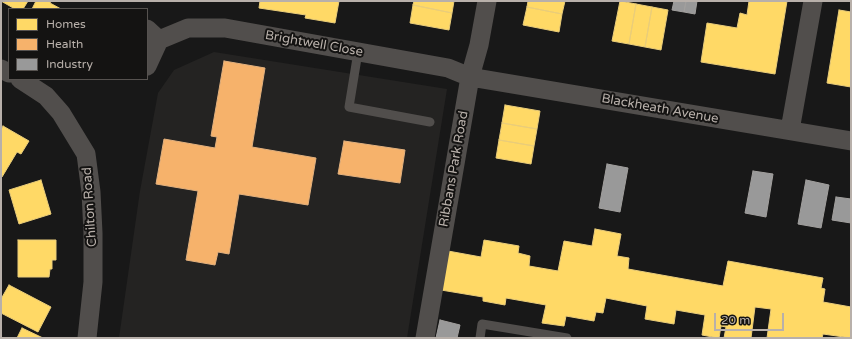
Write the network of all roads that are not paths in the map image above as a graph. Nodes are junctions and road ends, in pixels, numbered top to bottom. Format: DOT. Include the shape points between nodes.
graph roads {
  1 [pos="487,1"];
  2 [pos="813,1"];
  3 [pos="153,35"];
  4 [pos="358,52"];
  5 [pos="148,61"];
  6 [pos="470,77"];
  7 [pos="22,80"];
  8 [pos="430,122"];
  9 [pos="790,130"];
  10 [pos="851,141"];
  11 [pos="87,338"];
  12 [pos="425,338"];
  13 [pos="480,338"];
  14 [pos="567,338"];
  1 -- 6 [label="street, Ribbans Park Road"];
  2 -- 9 [label="street"];
  3 -- 4 [label="street, Brightwell Close" via="188,28 225,28"];
  3 -- 5 [label="street, Brightwell Close"];
  4 -- 6 [label="street, Brightwell Close" via="448,68"];
  4 -- 8 [label="lane" via="349,107"];
  6 -- 9 [label="street, Blackheath Avenue"];
  6 -- 12 [label="street, Ribbans Park Road"];
  7 -- 11 [label="street, Chilton Road" via="46,96 61,113 86,154 93,233 93,282"];
  9 -- 10 [label="street, Blackheath Avenue"];
  13 -- 14 [label="lane" via="482,324"];
}
